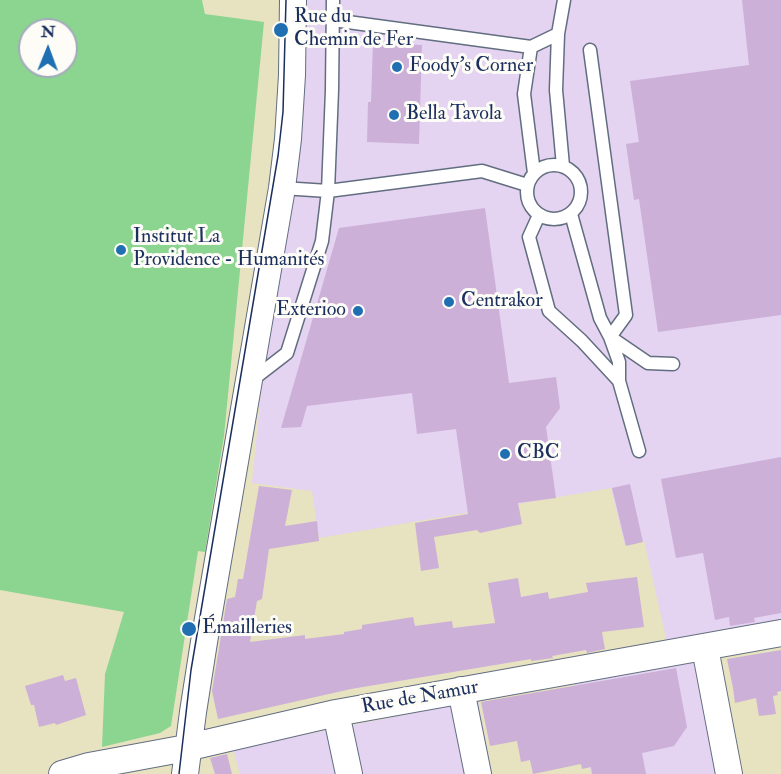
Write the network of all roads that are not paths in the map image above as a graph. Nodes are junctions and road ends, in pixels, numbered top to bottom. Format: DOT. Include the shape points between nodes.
graph roads {
  1 [pos="293,0"];
  2 [pos="333,0"];
  3 [pos="564,0"];
  4 [pos="333,20"];
  5 [pos="558,34"];
  6 [pos="531,47"];
  7 [pos="590,50"];
  8 [pos="563,166"];
  9 [pos="534,173"];
  10 [pos="527,185"];
  11 [pos="282,188"];
  12 [pos="327,191"];
  13 [pos="571,214"];
  14 [pos="539,215"];
  15 [pos="610,337"];
  16 [pos="673,364"];
  17 [pos="619,381"];
  18 [pos="249,382"];
  19 [pos="639,451"];
  20 [pos="781,633"];
  21 [pos="705,648"];
  22 [pos="461,690"];
  23 [pos="336,713"];
  24 [pos="189,747"];
  25 [pos="90,770"];
  26 [pos="62,774"];
  27 [pos="185,774"];
  28 [pos="349,774"];
  29 [pos="478,774"];
  30 [pos="729,774"];
  1 -- 11 [label="street" via="292,75"];
  2 -- 4 [label="lane"];
  3 -- 5 [label="lane"];
  4 -- 6 [label="lane"];
  4 -- 12 [label="lane"];
  5 -- 6 [label="lane"];
  5 -- 8 [label="lane" via="556,90"];
  6 -- 9 [label="lane" via="524,94"];
  7 -- 15 [label="lane" via="626,315"];
  8 -- 9 [label="lane" via="548,165"];
  8 -- 13 [label="lane" via="576,176 582,192"];
  9 -- 10 [label="lane"];
  10 -- 12 [label="lane" via="482,171"];
  10 -- 14 [label="lane" via="530,205"];
  11 -- 12 [label="lane"];
  11 -- 18 [label="street"];
  12 -- 18 [label="lane" via="322,241 287,353"];
  13 -- 14 [label="lane" via="555,219"];
  13 -- 15 [label="lane" via="600,318"];
  14 -- 17 [label="lane" via="529,237 549,311"];
  15 -- 16 [label="lane" via="648,363"];
  15 -- 17 [label="lane" via="619,362"];
  17 -- 19 [label="lane"];
  18 -- 24 [label="street"];
  20 -- 21 [label="street, Rue de Namur"];
  21 -- 22 [label="street, Rue de Namur"];
  21 -- 30 [label="street"];
  22 -- 23 [label="street, Rue de Namur"];
  22 -- 29 [label="street"];
  23 -- 24 [label="street, Rue de Namur"];
  23 -- 28 [label="street"];
  24 -- 25 [label="street, Rue de Namur"];
  24 -- 27 [label="street"];
  25 -- 26 [label="street, Rue de Namur"];
}
